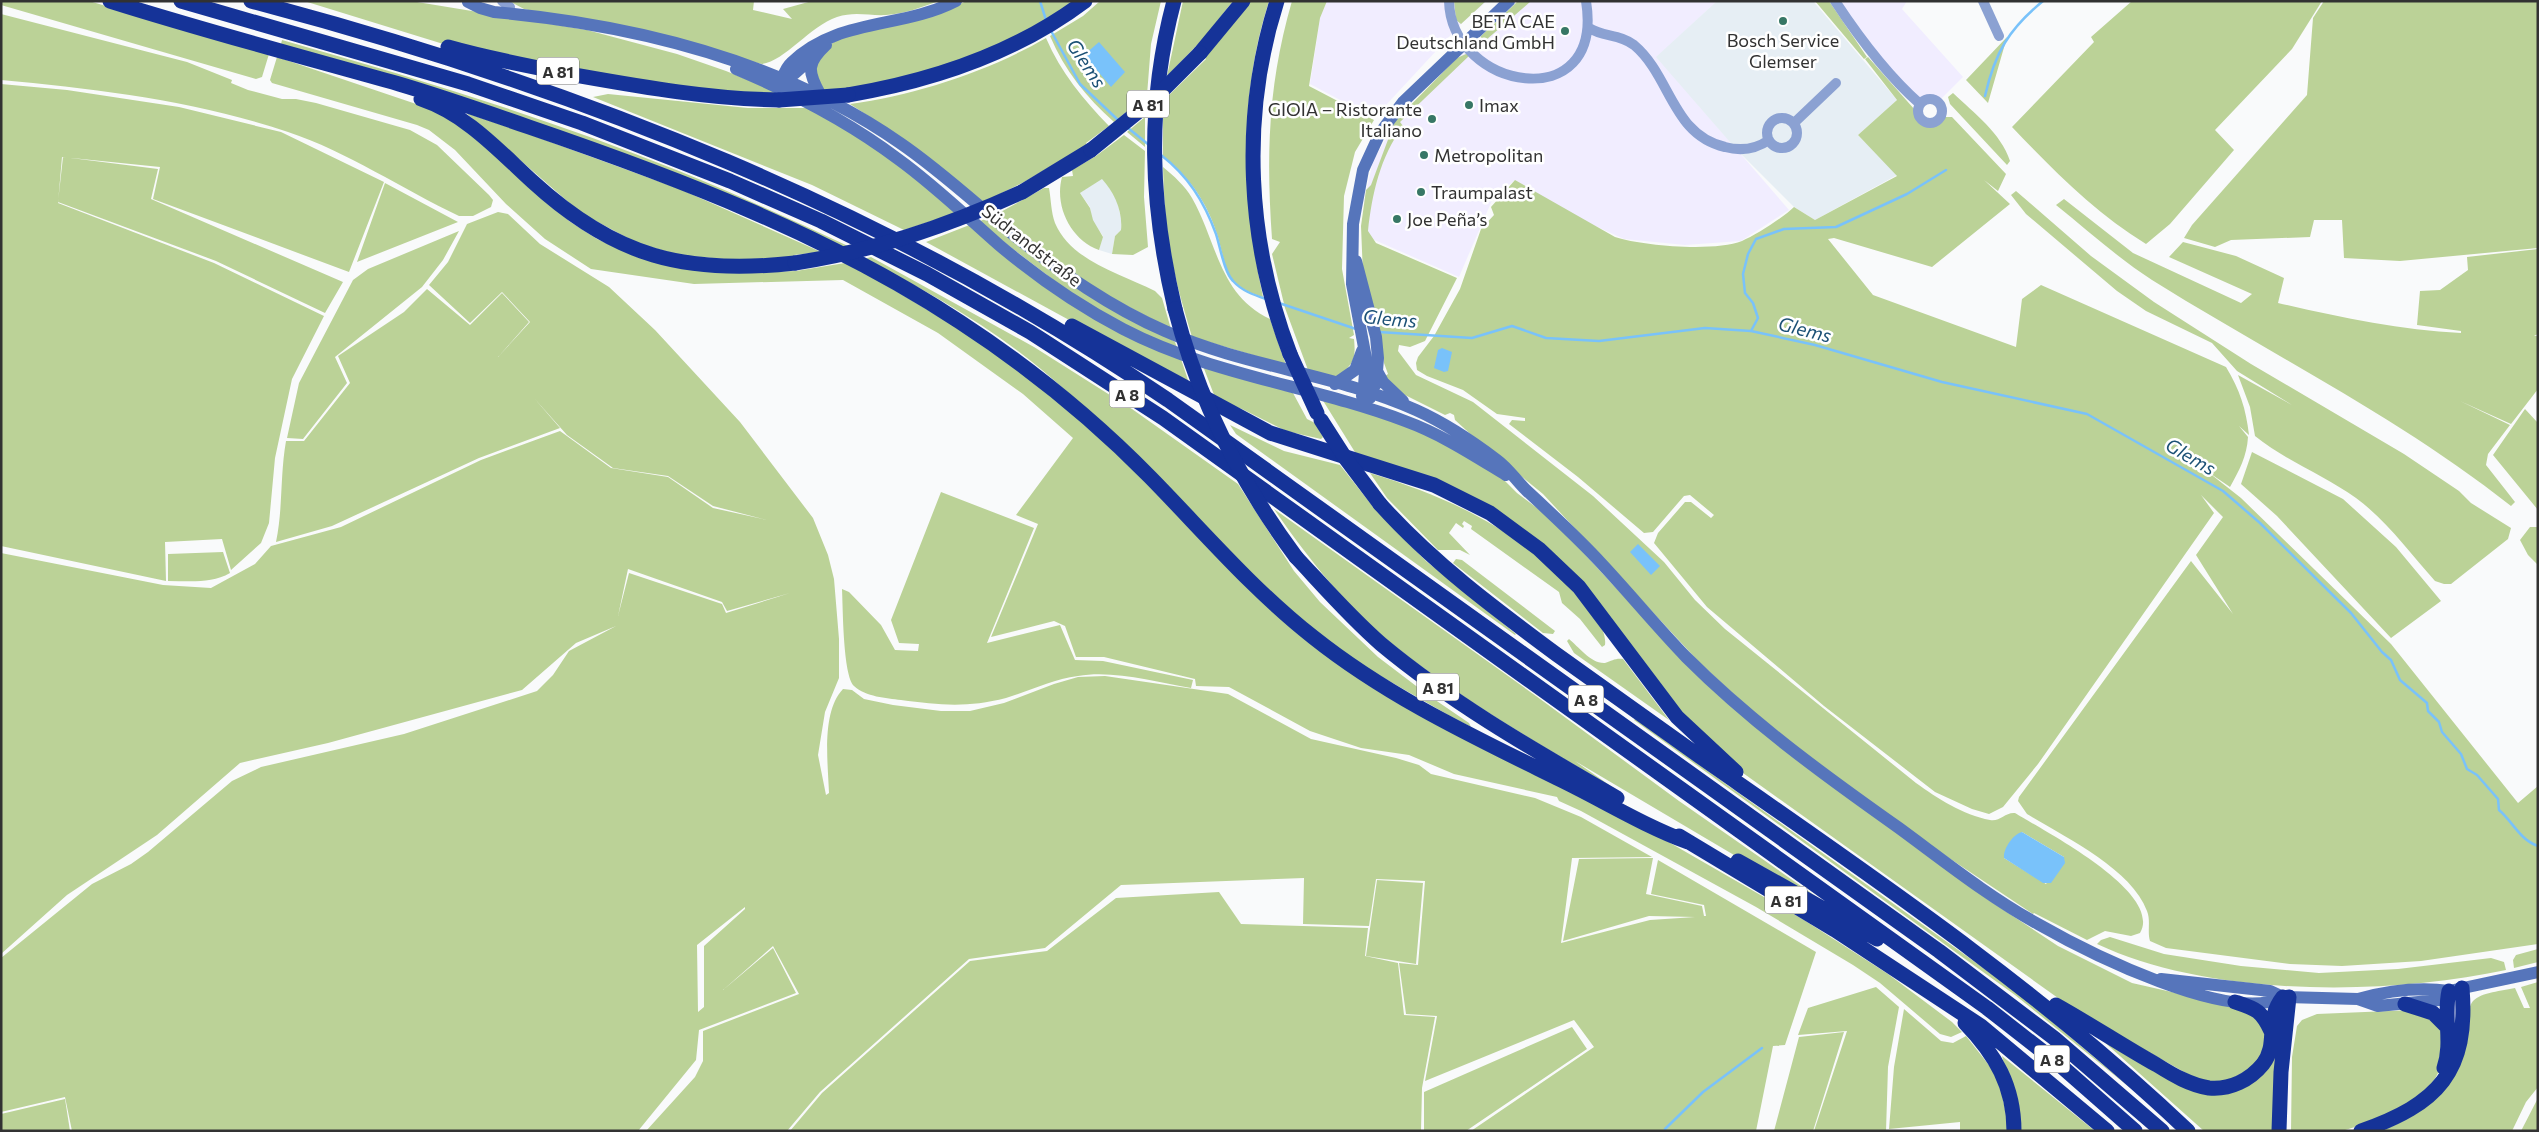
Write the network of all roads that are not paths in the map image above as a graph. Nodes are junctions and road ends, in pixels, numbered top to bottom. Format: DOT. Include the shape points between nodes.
graph roads {
  1 [pos="110,1"];
  2 [pos="180,1"];
  3 [pos="251,1"];
  4 [pos="468,1"];
  5 [pos="956,1"];
  6 [pos="1174,1"];
  7 [pos="1243,1"];
  8 [pos="1277,1"];
  9 [pos="1449,1"];
  10 [pos="1509,1"];
  11 [pos="1586,1"];
  12 [pos="1835,1"];
  13 [pos="1983,1"];
  14 [pos="506,4"];
  15 [pos="1081,4"];
  16 [pos="528,15"];
  17 [pos="340,25"];
  18 [pos="1589,28"];
  19 [pos="838,33"];
  20 [pos="1999,36"];
  21 [pos="1465,43"];
  22 [pos="812,58"];
  23 [pos="366,75"];
  24 [pos="1836,82"];
  25 [pos="780,88"];
  26 [pos="820,94"];
  27 [pos="1920,104"];
  28 [pos="1794,123"];
  29 [pos="1769,140"];
  30 [pos="993,291"];
  31 [pos="1366,320"];
  32 [pos="1364,344"];
  33 [pos="1378,373"];
  34 [pos="1335,384"];
  35 [pos="1367,393"];
  36 [pos="1341,400"];
  37 [pos="1416,410"];
  38 [pos="1382,414"];
  39 [pos="1520,485"];
  40 [pos="1649,818"];
  41 [pos="1799,825"];
  42 [pos="1688,842"];
  43 [pos="2538,972"];
  44 [pos="2008,978"];
  45 [pos="2158,979"];
  46 [pos="2455,990"];
  47 [pos="1965,992"];
  48 [pos="2286,997"];
  49 [pos="2358,1000"];
  50 [pos="1945,1002"];
  51 [pos="2235,1002"];
  52 [pos="2405,1004"];
  53 [pos="2448,1028"];
  54 [pos="2272,1033"];
  55 [pos="2437,1085"];
  56 [pos="2014,1131"];
  57 [pos="2107,1131"];
  58 [pos="2135,1131"];
  59 [pos="2162,1131"];
  60 [pos="2188,1131"];
  61 [pos="2279,1131"];
  62 [pos="2361,1131"];
  1 -- 23 [label="highway, A 81"];
  2 -- 47 [label="highway, A 8" via="433,73 664,154 821,221 971,298 1163,418"];
  3 -- 17 [label="highway, A 8"];
  4 -- 14 [label="main road, Südrandstraße"];
  4 -- 16 [label="main road, Südrandstraße" via="489,11"];
  5 -- 19 [label="main road" via="923,15"];
  6 -- 40 [label="highway, A 81, bridge" via="1164,39 1154,124 1154,181 1161,251 1174,309 1199,384 1227,446 1267,516 1296,557 1348,613 1422,676"];
  7 -- 23 [label="highway, A 81, bridge" via="1200,53 1154,99 1090,150 1022,192 909,238 795,263 705,266 657,257 627,246 578,220 469,126 426,101 379,86"];
  8 -- 41 [label="highway, bridge" via="1263,52 1253,138 1254,194 1262,257 1287,348 1319,416 1351,467 1380,504 1434,559 1504,616"];
  9 -- 21 [label="street" via="1449,19"];
  10 -- 21 [label="main road"];
  11 -- 18 [label="street"];
  12 -- 27 [label="street" via="1864,43"];
  13 -- 20 [label="street"];
  14 -- 16 [label="main road, Südrandstraße"];
  15 -- 25 [label="highway, A 81, bridge" via="1030,36 988,56 905,84 848,95"];
  16 -- 25 [label="main road, Südrandstraße" via="597,26 688,48"];
  17 -- 25 [label="highway, A 81" via="372,25 467,53 701,95"];
  17 -- 30 [label="highway, A 8" via="526,84 743,168 861,221"];
  18 -- 21 [label="street" via="1577,59 1550,76 1537,80 1498,72"];
  18 -- 29 [label="street" via="1634,45 1648,60 1682,119 1703,139 1714,145 1740,150"];
  19 -- 22 [label="main road"];
  19 -- 25 [label="main road" via="814,45 790,64"];
  21 -- 31 [label="main road" via="1403,102 1380,133 1363,170 1352,230 1352,284"];
  22 -- 25 [label="main road"];
  22 -- 26 [label="main road" via="812,80"];
  23 -- 42 [label="highway" via="476,108 636,165 771,221 901,284 1002,350 1076,408 1147,474 1268,597 1350,664 1439,719 1655,830"];
  24 -- 28 [label="street"];
  25 -- 26 [label="main road, Südrandstraße"];
  25 -- 36 [label="main road, Südrandstraße" via="835,117 883,148 1041,278 1124,330 1188,357"];
  26 -- 34 [label="main road, Südrandstraße" via="903,144 1052,265 1114,305 1166,332 1198,344"];
  28 -- 29 [label="street" via="1780,118 1772,122 1767,131"];
  28 -- 29 [label="street" via="1798,132 1791,146 1781,149"];
  30 -- 41 [label="highway" via="1030,303 1270,433 1434,485 1490,513 1560,567 1580,587 1677,717"];
  30 -- 59 [label="highway, A 8" via="1059,329 1168,400 1939,951 2054,1038"];
  31 -- 32 [label="main road"];
  31 -- 33 [label="main road" via="1378,346"];
  32 -- 34 [label="main road" via="1355,370"];
  32 -- 35 [label="main road" via="1364,386"];
  33 -- 35 [label="main road" via="1376,384"];
  33 -- 37 [label="main road" via="1395,395"];
  34 -- 35 [label="main road, Südrandstraße"];
  35 -- 36 [label="main road" via="1351,401"];
  35 -- 37 [label="main road, Südrandstraße"];
  35 -- 38 [label="main road"];
  36 -- 38 [label="main road, Südrandstraße"];
  37 -- 39 [label="main road" via="1456,431 1495,458"];
  38 -- 39 [label="main road, Südrandstraße" via="1438,435"];
  39 -- 45 [label="main road" via="1599,561 1684,655 1777,740 2035,922 2119,966"];
  40 -- 42 [label="highway, A 81"];
  40 -- 47 [label="highway" via="1680,829 1807,898"];
  41 -- 44 [label="highway"];
  42 -- 50 [label="highway, A 81" via="1835,930"];
  43 -- 46 [label="main road"];
  44 -- 54 [label="highway" via="2164,1069 2190,1083 2210,1088 2229,1086 2252,1075 2265,1060"];
  44 -- 60 [label="highway" via="2090,1042"];
  45 -- 48 [label="main road" via="2261,990"];
  45 -- 51 [label="main road" via="2177,990"];
  46 -- 49 [label="main road" via="2376,994"];
  46 -- 52 [label="main road" via="2439,1000"];
  46 -- 53 [label="highway" via="2446,1008"];
  46 -- 55 [label="highway" via="2460,1047 2453,1068"];
  47 -- 58 [label="highway, A 8" via="2060,1065"];
  48 -- 49 [label="main road"];
  48 -- 51 [label="main road" via="2274,1002"];
  48 -- 54 [label="highway" via="2273,1011"];
  48 -- 61 [label="highway"];
  49 -- 52 [label="main road" via="2378,1006"];
  50 -- 56 [label="highway" via="1985,1045 2002,1070 2012,1101"];
  50 -- 57 [label="highway, A 81" via="2015,1053"];
  51 -- 54 [label="highway" via="2258,1010"];
  52 -- 53 [label="highway" via="2429,1010"];
  53 -- 55 [label="highway" via="2449,1051"];
  55 -- 62 [label="highway" via="2406,1113"];
}
